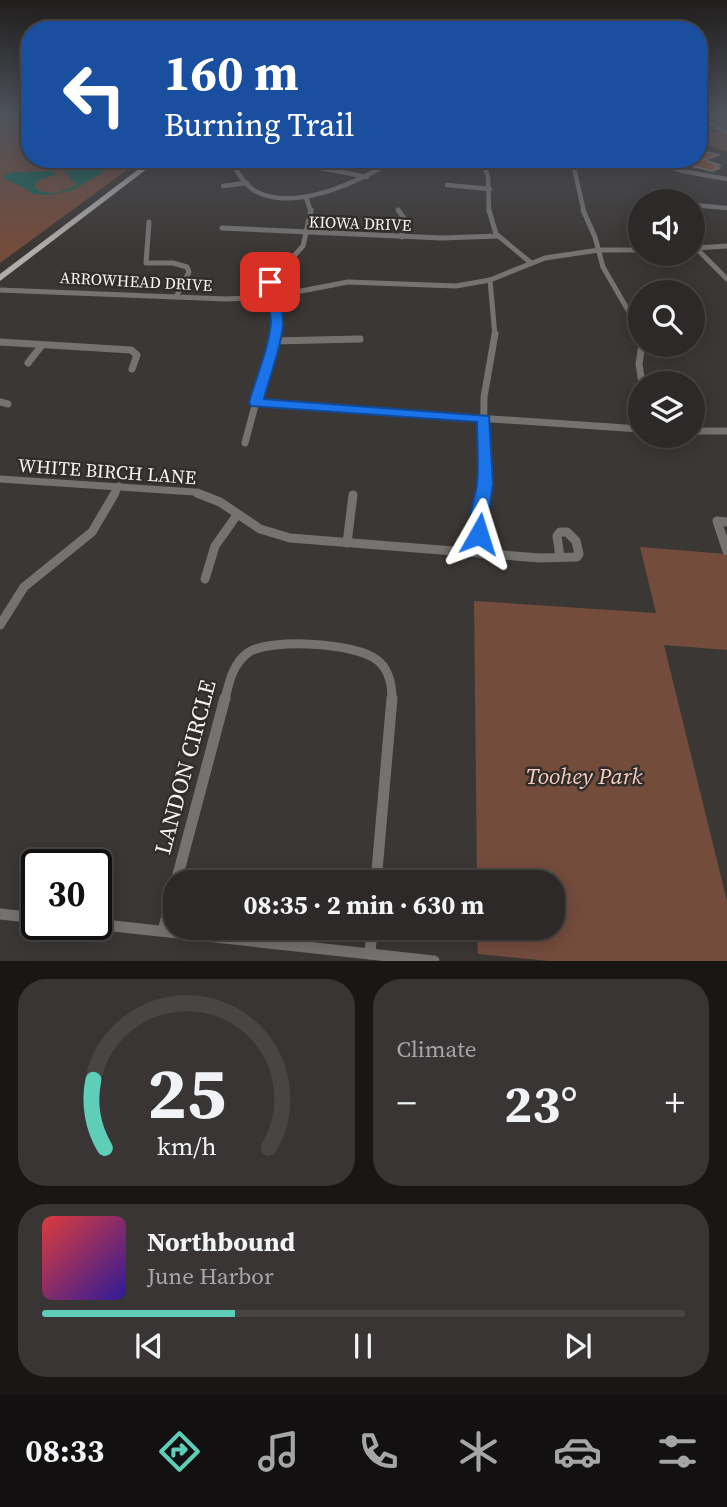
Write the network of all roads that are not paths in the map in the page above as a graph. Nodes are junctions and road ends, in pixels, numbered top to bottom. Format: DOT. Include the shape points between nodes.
graph roads {
  1 [pos="135,168"];
  2 [pos="145,168"];
  3 [pos="236,168"];
  4 [pos="329,168"];
  5 [pos="382,168"];
  6 [pos="486,168"];
  7 [pos="574,168"];
  8 [pos="674,168"];
  9 [pos="367,177"];
  10 [pos="727,179"];
  11 [pos="247,183"];
  12 [pos="447,185"];
  13 [pos="223,186"];
  14 [pos="490,189"];
  15 [pos="306,197"];
  16 [pos="705,206"];
  17 [pos="727,208"];
  18 [pos="398,210"];
  19 [pos="149,222"];
  20 [pos="222,229"];
  21 [pos="307,233"];
  22 [pos="498,236"];
  23 [pos="402,237"];
  24 [pos="727,246"];
  25 [pos="705,247"];
  26 [pos="599,250"];
  27 [pos="628,250"];
  28 [pos="705,258"];
  29 [pos="530,262"];
  30 [pos="0,268"];
  31 [pos="0,278"];
  32 [pos="727,279"];
  33 [pos="490,280"];
  34 [pos="0,288"];
  35 [pos="176,297"];
  36 [pos="270,297"];
  37 [pos="628,310"];
  38 [pos="360,339"];
  39 [pos="273,341"];
  40 [pos="0,342"];
  41 [pos="42,345"];
  42 [pos="28,363"];
  43 [pos="132,369"];
  44 [pos="256,403"];
  45 [pos="484,419"];
  46 [pos="628,428"];
  47 [pos="705,431"];
  48 [pos="727,431"];
  49 [pos="245,443"];
  50 [pos="0,479"];
  51 [pos="119,486"];
  52 [pos="353,495"];
  53 [pos="237,515"];
  54 [pos="724,522"];
  55 [pos="347,543"];
  56 [pos="727,551"];
  57 [pos="479,554"];
  58 [pos="560,557"];
  59 [pos="205,579"];
  60 [pos="0,625"];
  61 [pos="180,870"];
  62 [pos="377,870"];
  63 [pos="0,914"];
  64 [pos="21,916"];
  65 [pos="112,926"];
  66 [pos="163,931"];
  67 [pos="244,940"];
  68 [pos="371,940"];
  69 [pos="370,954"];
  70 [pos="434,961"];
  1 -- 30 [label="main road"];
  2 -- 31 [label="main road"];
  3 -- 11 [label="street"];
  4 -- 9 [label="street"];
  5 -- 9 [label="street"];
  6 -- 14 [label="street"];
  7 -- 26 [label="street" via="585,218"];
  8 -- 10 [label="street"];
  9 -- 15 [label="street"];
  11 -- 13 [label="street"];
  11 -- 15 [label="street" via="262,194"];
  12 -- 14 [label="street"];
  14 -- 22 [label="street" via="491,219"];
  15 -- 21 [label="street" via="311,211"];
  16 -- 17 [label="street"];
  18 -- 23 [label="street" via="404,218"];
  19 -- 35 [label="street" via="146,262 176,263 189,272"];
  20 -- 21 [label="street, KIOWA DRIVE"];
  21 -- 23 [label="street, KIOWA DRIVE"];
  21 -- 36 [label="street" via="302,249 271,279"];
  22 -- 23 [label="street, KIOWA DRIVE"];
  22 -- 29 [label="street"];
  24 -- 25 [label="street"];
  26 -- 27 [label="street, ARROWHEAD DRIVE"];
  26 -- 29 [label="street, ARROWHEAD DRIVE"];
  26 -- 37 [label="street"];
  28 -- 32 [label="street"];
  29 -- 33 [label="street, ARROWHEAD DRIVE"];
  33 -- 36 [label="street, ARROWHEAD DRIVE" via="442,287 348,282"];
  33 -- 45 [label="street" via="496,328"];
  34 -- 35 [label="street, ARROWHEAD DRIVE"];
  35 -- 36 [label="street, ARROWHEAD DRIVE"];
  36 -- 39 [label="street" via="277,312"];
  38 -- 39 [label="street"];
  39 -- 44 [label="street"];
  40 -- 41 [label="street"];
  41 -- 42 [label="street"];
  41 -- 43 [label="street" via="131,350 137,355"];
  44 -- 45 [label="street"];
  44 -- 49 [label="street"];
  45 -- 46 [label="street"];
  45 -- 57 [label="street"];
  47 -- 48 [label="street"];
  50 -- 51 [label="street, WHITE BIRCH LANE"];
  51 -- 53 [label="street, WHITE BIRCH LANE" via="194,492"];
  51 -- 60 [label="street" via="92,532 24,587"];
  52 -- 55 [label="street"];
  53 -- 55 [label="street, WHITE BIRCH LANE" via="279,536"];
  53 -- 59 [label="street" via="215,546"];
  54 -- 56 [label="street" via="717,522"];
  55 -- 57 [label="street, WHITE BIRCH LANE"];
  57 -- 58 [label="street, WHITE BIRCH LANE"];
  58 -- 58 [label="street, WHITE BIRCH LANE" via="557,536 560,532 572,535 579,554"];
  61 -- 62 [label="street, LANDON CIRCLE" via="231,674 247,654 283,644 358,650 378,660 389,675 392,696"];
  63 -- 64 [label="street"];
  65 -- 66 [label="street"];
  67 -- 69 [label="street"];
  68 -- 69 [label="street"];
  69 -- 70 [label="street"];
}
